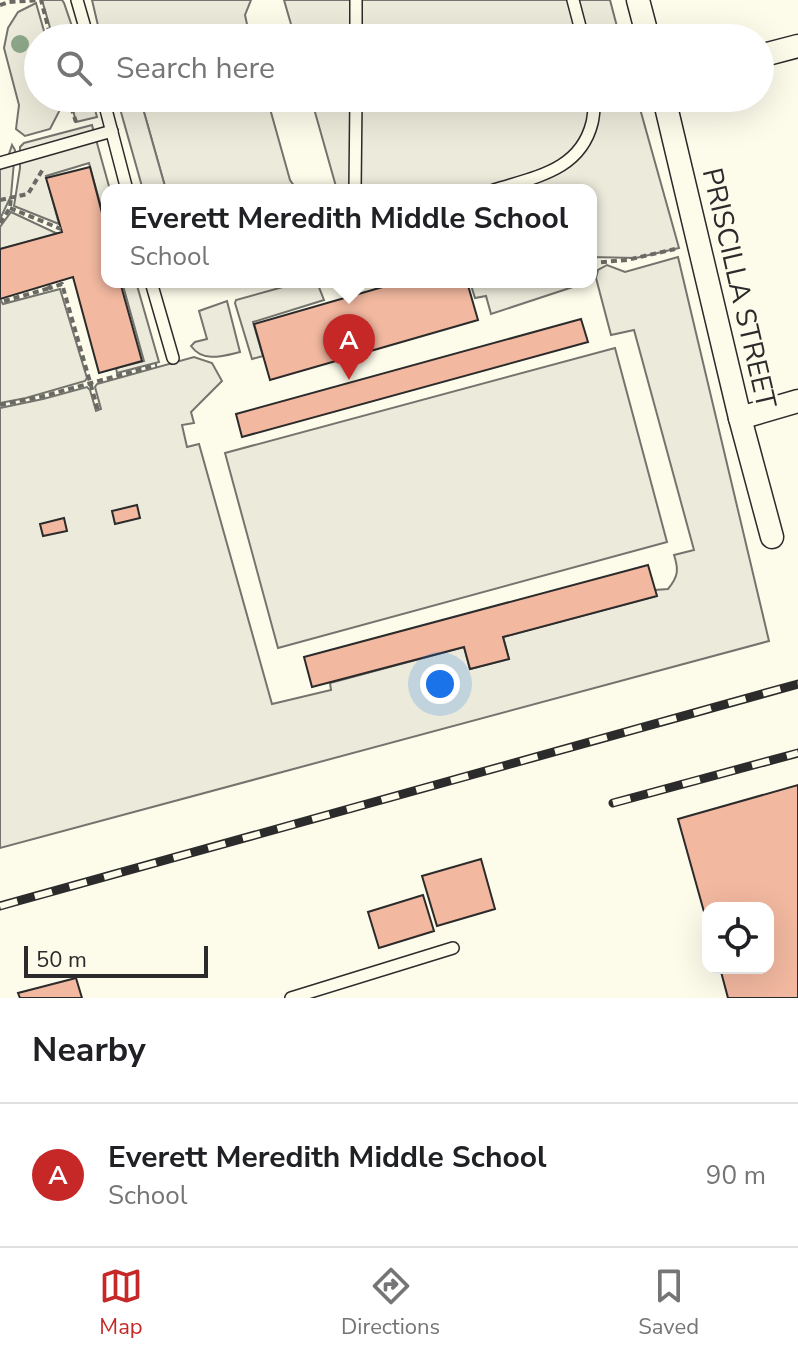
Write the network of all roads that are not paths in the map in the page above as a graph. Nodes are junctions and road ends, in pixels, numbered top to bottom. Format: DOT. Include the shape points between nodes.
graph roads {
  1 [pos="77,0"];
  2 [pos="356,0"];
  3 [pos="573,0"];
  4 [pos="638,0"];
  5 [pos="84,24"];
  6 [pos="356,24"];
  7 [pos="579,24"];
  8 [pos="644,24"];
  9 [pos="798,46"];
  10 [pos="774,52"];
  11 [pos="107,112"];
  12 [pos="356,112"];
  13 [pos="593,112"];
  14 [pos="667,112"];
  15 [pos="112,131"];
  16 [pos="0,163"];
  17 [pos="125,184"];
  18 [pos="355,184"];
  19 [pos="513,184"];
  20 [pos="152,288"];
  21 [pos="168,361"];
  22 [pos="798,401"];
  23 [pos="740,418"];
  24 [pos="772,537"];
  25 [pos="453,948"];
  26 [pos="291,998"];
  1 -- 5 [label="lane"];
  2 -- 6 [label="lane"];
  3 -- 7 [label="lane"];
  4 -- 8 [label="street"];
  9 -- 10 [label="street"];
  11 -- 15 [label="lane"];
  12 -- 18 [label="lane"];
  13 -- 19 [label="lane" via="578,153 552,172"];
  14 -- 23 [label="street, PRISCILLA STREET"];
  15 -- 16 [label="lane"];
  15 -- 17 [label="lane"];
  20 -- 21 [label="lane"];
  22 -- 23 [label="street"];
  23 -- 24 [label="street, PRISCILLA STREET"];
  25 -- 26 [label="lane"];
}
